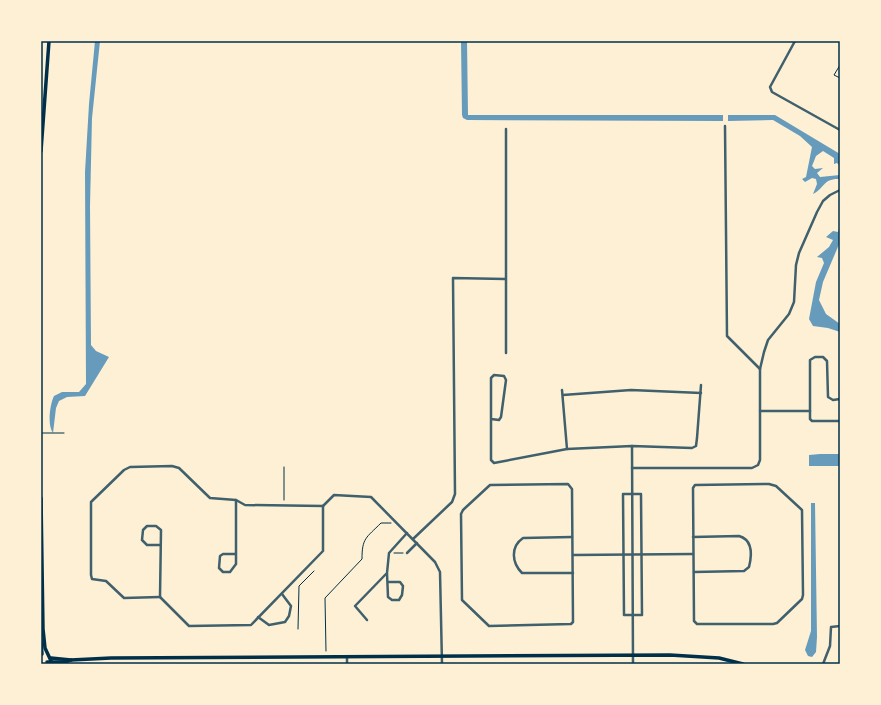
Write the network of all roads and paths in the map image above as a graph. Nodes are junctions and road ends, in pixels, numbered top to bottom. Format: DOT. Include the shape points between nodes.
graph roads {
  1 [pos="49,41"];
  2 [pos="795,41"];
  3 [pos="840,65"];
  4 [pos="840,78"];
  5 [pos="725,126"];
  6 [pos="506,129"];
  7 [pos="840,130"];
  8 [pos="41,151"];
  9 [pos="840,190"];
  10 [pos="505,279"];
  11 [pos="506,353"];
  12 [pos="760,369"];
  13 [pos="701,385"];
  14 [pos="562,390"];
  15 [pos="700,393"];
  16 [pos="562,395"];
  17 [pos="840,400"];
  18 [pos="760,411"];
  19 [pos="810,411"];
  20 [pos="491,420"];
  21 [pos="840,421"];
  22 [pos="41,433"];
  23 [pos="64,433"];
  24 [pos="632,446"];
  25 [pos="567,449"];
  26 [pos="284,467"];
  27 [pos="632,468"];
  28 [pos="631,494"];
  29 [pos="41,498"];
  30 [pos="236,500"];
  31 [pos="284,506"];
  32 [pos="323,506"];
  33 [pos="396,523"];
  34 [pos="407,533"];
  35 [pos="572,537"];
  36 [pos="693,537"];
  37 [pos="413,538"];
  38 [pos="417,543"];
  39 [pos="160,545"];
  40 [pos="389,553"];
  41 [pos="408,553"];
  42 [pos="236,554"];
  43 [pos="693,554"];
  44 [pos="573,555"];
  45 [pos="624,555"];
  46 [pos="632,555"];
  47 [pos="641,555"];
  48 [pos="314,571"];
  49 [pos="694,572"];
  50 [pos="387,573"];
  51 [pos="573,573"];
  52 [pos="388,582"];
  53 [pos="282,594"];
  54 [pos="160,598"];
  55 [pos="633,615"];
  56 [pos="258,618"];
  57 [pos="367,620"];
  58 [pos="840,626"];
  59 [pos="43,629"];
  60 [pos="298,629"];
  61 [pos="41,639"];
  62 [pos="42,654"];
  63 [pos="633,655"];
  64 [pos="326,656"];
  65 [pos="442,656"];
  66 [pos="347,657"];
  67 [pos="50,662"];
  68 [pos="347,664"];
  69 [pos="442,664"];
  70 [pos="633,664"];
  71 [pos="743,664"];
  72 [pos="823,664"];
  1 -- 8 [label="main road"];
  2 -- 7 [label="street" via="770,87 772,92"];
  3 -- 4 [label="path" via="834,75"];
  5 -- 12 [label="street" via="727,336"];
  6 -- 10 [label="street"];
  9 -- 12 [label="street" via="823,201 802,244 796,265 794,302 789,314 768,340"];
  10 -- 11 [label="street"];
  10 -- 37 [label="street" via="453,278 455,494 452,502"];
  12 -- 18 [label="street"];
  13 -- 15 [label="street"];
  14 -- 16 [label="street"];
  15 -- 16 [label="street" via="632,390"];
  15 -- 24 [label="street" via="696,446"];
  16 -- 25 [label="street"];
  17 -- 19 [label="street" via="828,397 827,361 823,357 815,357 810,360 809,367"];
  18 -- 19 [label="street"];
  18 -- 27 [label="street" via="760,460 758,465 752,468"];
  19 -- 21 [label="street" via="812,421"];
  20 -- 20 [label="street" via="501,418 506,380 504,376 494,375 492,378"];
  20 -- 25 [label="street" via="491,460 494,463"];
  22 -- 23 [label="path"];
  24 -- 25 [label="street"];
  24 -- 27 [label="street"];
  26 -- 31 [label="path"];
  27 -- 28 [label="street"];
  28 -- 45 [label="street" via="623,494"];
  28 -- 46 [label="street"];
  28 -- 47 [label="street" via="641,494"];
  29 -- 59 [label="main road"];
  30 -- 31 [label="street" via="245,505"];
  30 -- 42 [label="street"];
  30 -- 54 [label="street" via="210,498 179,468 172,466 124,470 91,502 92,579 106,581 124,598"];
  31 -- 32 [label="street"];
  32 -- 33 [label="street" via="334,495 367,496"];
  32 -- 53 [label="street" via="323,551"];
  33 -- 34 [label="street"];
  33 -- 64 [label="path" via="381,523 367,537 362,543 362,559 325,598"];
  34 -- 37 [label="street"];
  34 -- 40 [label="street"];
  35 -- 44 [label="street"];
  35 -- 51 [label="street" via="523,538 513,556 516,568 522,573"];
  35 -- 51 [label="street" via="572,489 568,484 490,484 461,514 462,600 489,626 571,624"];
  36 -- 43 [label="street"];
  36 -- 49 [label="street" via="744,537 749,542 751,550 749,567 744,572"];
  36 -- 49 [label="street" via="695,485 769,484 776,486 802,510 803,595 777,623 697,624 694,621"];
  37 -- 38 [label="street"];
  38 -- 41 [label="street"];
  38 -- 65 [label="street" via="435,562 440,572"];
  39 -- 39 [label="street" via="147,545 142,540 143,530 147,526 156,526 161,530"];
  39 -- 54 [label="street"];
  40 -- 41 [label="path"];
  40 -- 50 [label="street"];
  42 -- 42 [label="street" via="236,564 230,572 222,572 219,568 220,556"];
  43 -- 47 [label="street"];
  43 -- 49 [label="street"];
  44 -- 45 [label="street"];
  44 -- 51 [label="street"];
  45 -- 46 [label="street"];
  45 -- 55 [label="street" via="624,614"];
  46 -- 47 [label="street"];
  46 -- 55 [label="street"];
  47 -- 55 [label="street" via="642,615"];
  48 -- 60 [label="path" via="299,586"];
  50 -- 52 [label="street"];
  50 -- 57 [label="street" via="355,606"];
  52 -- 52 [label="street" via="388,597 399,600 403,586 400,582"];
  53 -- 56 [label="street"];
  53 -- 56 [label="street" via="291,606 285,622 269,625"];
  54 -- 56 [label="street" via="189,626 251,625"];
  55 -- 63 [label="street"];
  58 -- 72 [label="street" via="831,627 830,646"];
  59 -- 61 [label="main road"];
  59 -- 67 [label="main road"];
  61 -- 62 [label="main road"];
  62 -- 67 [label="main road"];
  63 -- 65 [label="main road"];
  63 -- 70 [label="street"];
  63 -- 71 [label="main road" via="719,658"];
  65 -- 66 [label="main road"];
  65 -- 69 [label="street"];
  66 -- 67 [label="main road" via="111,658"];
  66 -- 68 [label="street"];
}
